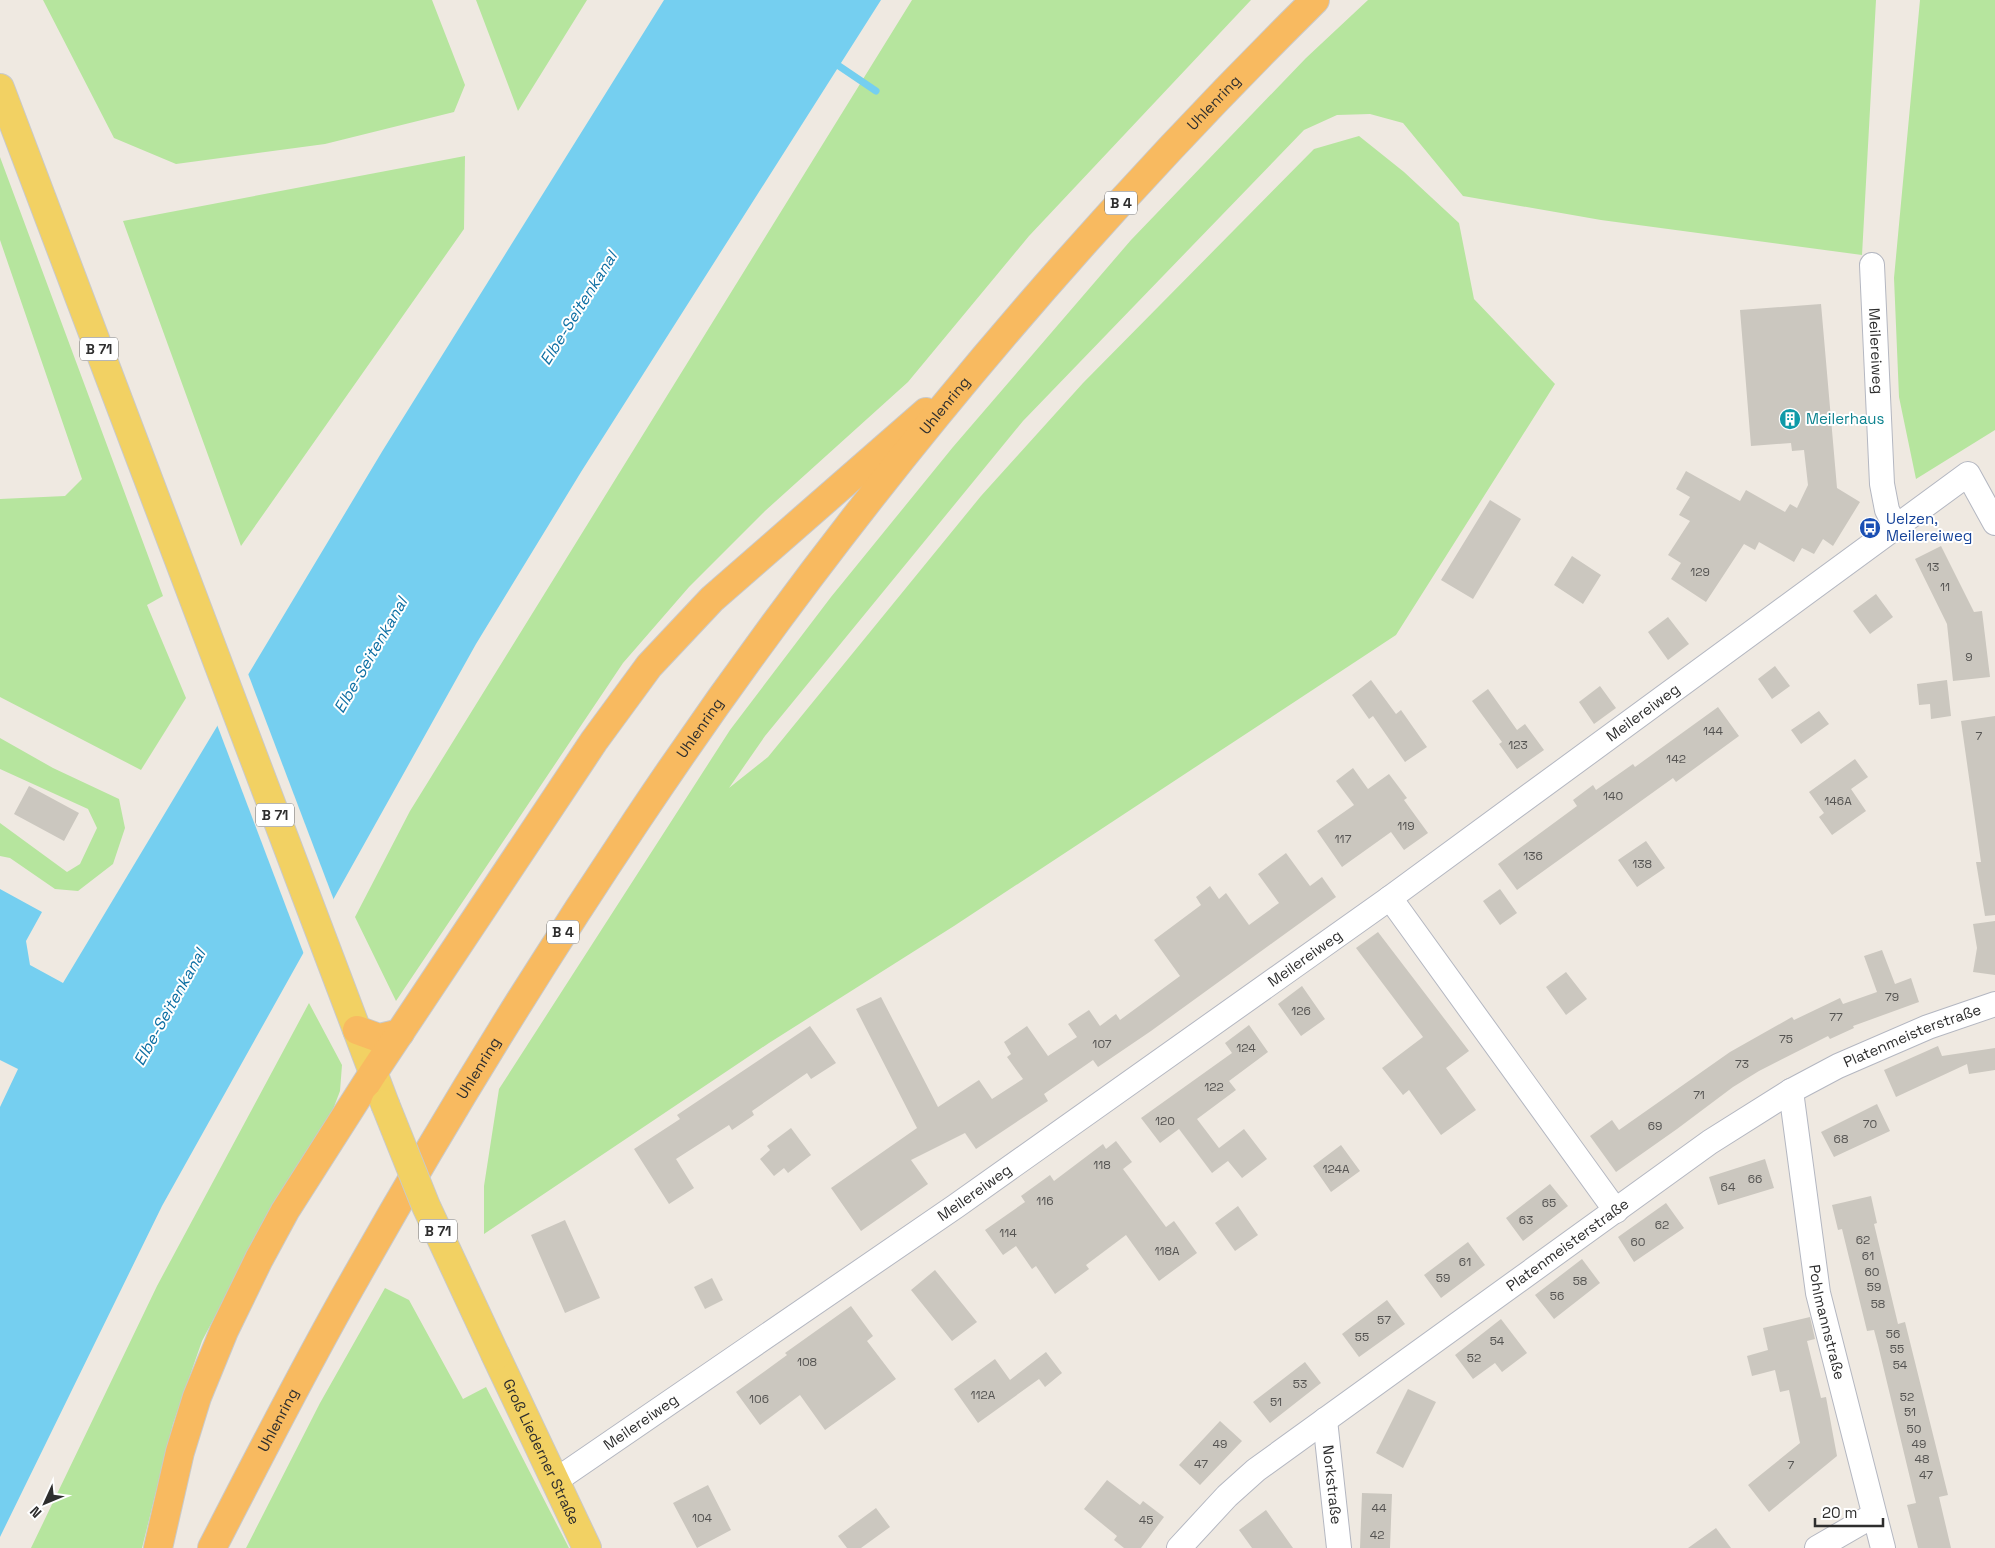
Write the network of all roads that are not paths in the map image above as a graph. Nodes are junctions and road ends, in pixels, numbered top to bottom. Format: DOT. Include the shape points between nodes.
graph roads {
  1 [pos="1315,0"];
  2 [pos="0,88"];
  3 [pos="1872,265"];
  4 [pos="974,373"];
  5 [pos="1995,523"];
  6 [pos="1895,526"];
  7 [pos="1390,898"];
  8 [pos="1995,1004"];
  9 [pos="354,1024"];
  10 [pos="400,1033"];
  11 [pos="373,1073"];
  12 [pos="1791,1091"];
  13 [pos="1616,1211"];
  14 [pos="1325,1420"];
  15 [pos="555,1480"];
  16 [pos="1874,1515"];
  17 [pos="215,1543"];
  18 [pos="158,1548"];
  19 [pos="587,1548"];
  20 [pos="1179,1548"];
  21 [pos="1339,1548"];
  22 [pos="1817,1548"];
  23 [pos="1883,1548"];
  1 -- 4 [label="highway, Uhlenring / B 4" via="1164,155"];
  2 -- 9 [label="main road, B 71"];
  3 -- 6 [label="street, Meilereiweg" via="1882,484 1887,510"];
  4 -- 10 [label="highway" via="712,599 649,666 594,741"];
  4 -- 17 [label="highway, Uhlenring / B 4" via="886,480 777,622 639,817 563,933 356,1277"];
  5 -- 6 [label="street, Meilereiweg" via="1968,474"];
  6 -- 7 [label="street, Meilereiweg"];
  7 -- 13 [label="street"];
  7 -- 15 [label="street, Meilereiweg" via="956,1206"];
  8 -- 12 [label="street, Platenmeisterstraße" via="1886,1043"];
  9 -- 10 [label="highway" via="378,1038"];
  9 -- 11 [label="main road, B 71"];
  10 -- 11 [label="highway"];
  11 -- 15 [label="main road, Groß Liederner Straße / B 71, bridge" via="426,1206"];
  11 -- 18 [label="highway" via="285,1211 224,1331 197,1397 180,1452"];
  12 -- 13 [label="street, Platenmeisterstraße" via="1710,1142"];
  12 -- 16 [label="street, Pohlmannstraße" via="1818,1294"];
  13 -- 14 [label="street, Platenmeisterstraße"];
  14 -- 20 [label="street, Platenmeisterstraße" via="1256,1470"];
  14 -- 21 [label="street, Norkstraße"];
  15 -- 19 [label="main road, Groß Liederner Straße / B 71"];
  16 -- 22 [label="street"];
  16 -- 23 [label="street, Pohlmannstraße"];
}
